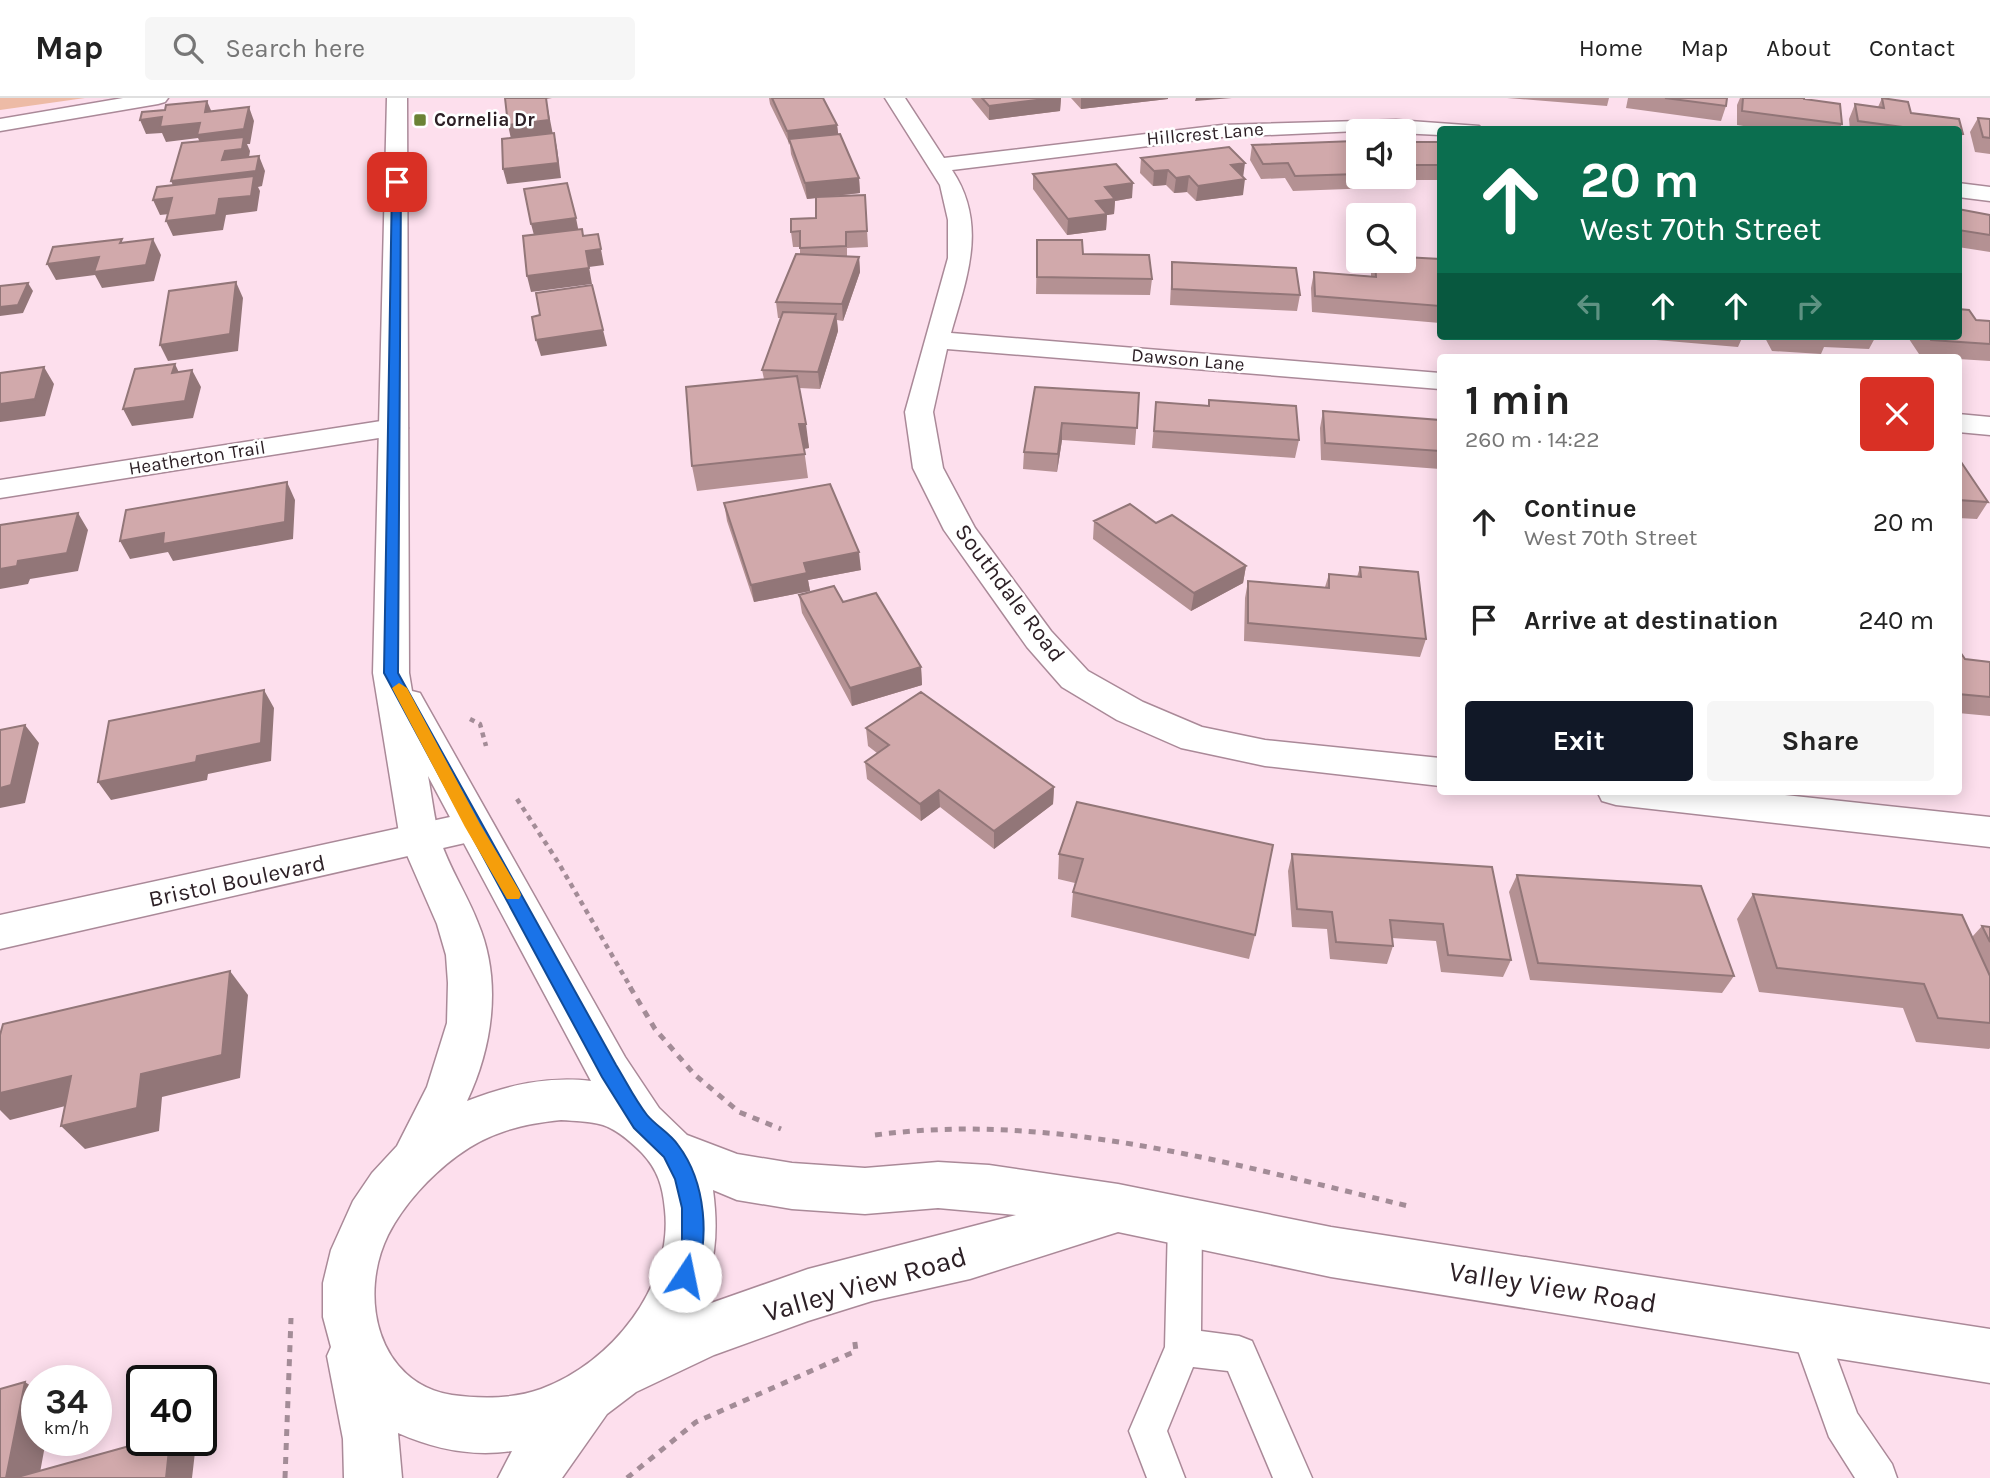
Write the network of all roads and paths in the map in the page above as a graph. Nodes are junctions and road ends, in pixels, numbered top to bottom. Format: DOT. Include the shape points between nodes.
graph roads {
  1 [pos="158,98"];
  2 [pos="397,98"];
  3 [pos="895,98"];
  4 [pos="0,125"];
  5 [pos="1437,128"];
  6 [pos="940,165"];
  7 [pos="1962,190"];
  8 [pos="1990,194"];
  9 [pos="936,340"];
  10 [pos="1437,381"];
  11 [pos="1962,423"];
  12 [pos="1990,426"];
  13 [pos="394,428"];
  14 [pos="0,489"];
  15 [pos="391,673"];
  16 [pos="480,724"];
  17 [pos="492,755"];
  18 [pos="1437,772"];
  19 [pos="511,789"];
  20 [pos="1652,795"];
  21 [pos="473,827"];
  22 [pos="1990,832"];
  23 [pos="420,839"];
  24 [pos="0,932"];
  25 [pos="789,1132"];
  26 [pos="872,1135"];
  27 [pos="656,1136"];
  28 [pos="416,1158"];
  29 [pos="1118,1209"];
  30 [pos="1420,1209"];
  31 [pos="1185,1223"];
  32 [pos="1808,1328"];
  33 [pos="351,1333"];
  34 [pos="1183,1347"];
  35 [pos="856,1351"];
  36 [pos="1990,1356"];
  37 [pos="605,1383"];
  38 [pos="373,1478"];
  39 [pos="527,1478"];
  40 [pos="627,1478"];
  41 [pos="1166,1478"];
  42 [pos="1293,1478"];
  43 [pos="1878,1478"];
  1 -- 4 [label="street"];
  2 -- 13 [label="street"];
  3 -- 6 [label="street, Southdale Road"];
  5 -- 6 [label="street, Hillcrest Lane" via="1222,131"];
  6 -- 9 [label="street, Southdale Road" via="951,184 960,220 960,258"];
  7 -- 8 [label="street"];
  9 -- 10 [label="street, Dawson Lane"];
  9 -- 18 [label="street, Southdale Road" via="919,412 928,468 960,530 1039,639 1076,679 1130,711 1194,739"];
  11 -- 12 [label="street"];
  13 -- 14 [label="street, Heatherton Trail"];
  13 -- 15 [label="street"];
  15 -- 21 [label="street"];
  15 -- 23 [label="street"];
  16 -- 17 [label="path"];
  19 -- 25 [label="path" via="655,1029 694,1074 739,1112"];
  20 -- 22 [label="street"];
  21 -- 23 [label="street, Bristol Boulevard"];
  21 -- 27 [label="street" via="609,1071"];
  23 -- 24 [label="street, Bristol Boulevard"];
  23 -- 28 [label="street" via="458,924 470,983 469,1023 461,1052 449,1090"];
  26 -- 30 [label="path" via="981,1126 1101,1138"];
  27 -- 28 [label="street, Valley View Road" via="617,1109 591,1101 531,1101 471,1121"];
  27 -- 29 [label="street, Valley View Road" via="737,1177 792,1186 865,1191 938,1185 989,1188"];
  27 -- 37 [label="street" via="685,1177 692,1208 685,1276 670,1311 647,1344"];
  28 -- 33 [label="street" via="388,1188 367,1222 353,1259 346,1296"];
  29 -- 31 [label="street, Valley View Road"];
  29 -- 37 [label="street, Valley View Road" via="970,1254 808,1295 702,1333"];
  31 -- 32 [label="street, Valley View Road" via="1319,1250"];
  31 -- 34 [label="lane"];
  32 -- 36 [label="street, Valley View Road"];
  32 -- 43 [label="lane" via="1842,1424"];
  33 -- 37 [label="street, Valley View Road" via="365,1367 389,1396 421,1416 461,1426 505,1425 539,1417"];
  33 -- 38 [label="street"];
  34 -- 41 [label="lane" via="1148,1430"];
  34 -- 42 [label="lane" via="1239,1354"];
  35 -- 40 [label="path" via="696,1422"];
  37 -- 39 [label="street"];
}
